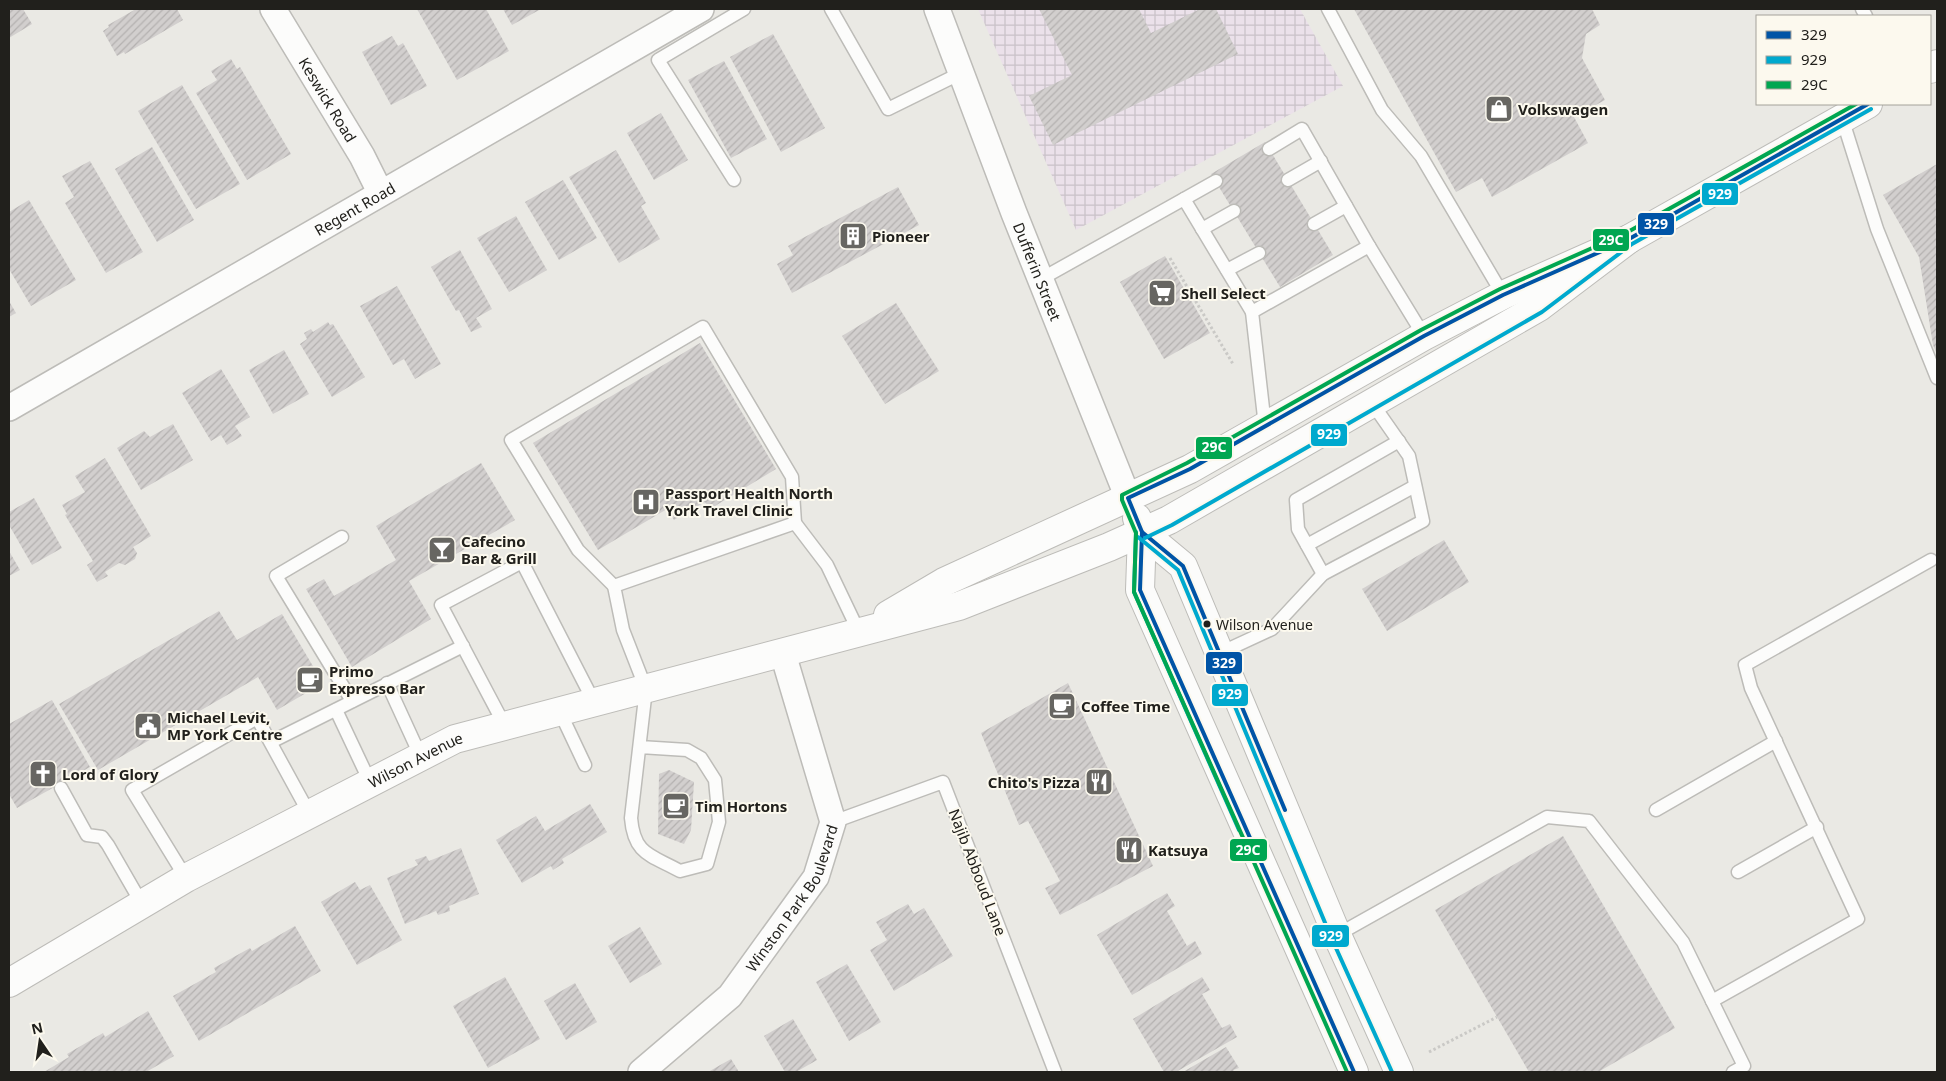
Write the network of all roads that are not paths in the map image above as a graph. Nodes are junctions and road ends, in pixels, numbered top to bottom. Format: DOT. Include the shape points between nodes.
graph roads {
  1 [pos="273,9"];
  2 [pos="701,9"];
  3 [pos="744,9"];
  4 [pos="831,9"];
  5 [pos="937,9"];
  6 [pos="1328,9"];
  7 [pos="652,50"];
  8 [pos="961,73"];
  9 [pos="1866,105"];
  10 [pos="1842,118"];
  11 [pos="1269,149"];
  12 [pos="1320,161"];
  13 [pos="734,180"];
  14 [pos="1288,180"];
  15 [pos="1216,181"];
  16 [pos="380,192"];
  17 [pos="1184,199"];
  18 [pos="1346,206"];
  19 [pos="1234,211"];
  20 [pos="1314,224"];
  21 [pos="1202,228"];
  22 [pos="1629,239"];
  23 [pos="1369,246"];
  24 [pos="1259,253"];
  25 [pos="1227,270"];
  26 [pos="1041,279"];
  27 [pos="1503,295"];
  28 [pos="1252,312"];
  29 [pos="1424,336"];
  30 [pos="1937,378"];
  31 [pos="1372,403"];
  32 [pos="9,408"];
  33 [pos="1265,426"];
  34 [pos="1399,441"];
  35 [pos="1415,486"];
  36 [pos="1128,498"];
  37 [pos="796,523"];
  38 [pos="1142,532"];
  39 [pos="342,537"];
  40 [pos="1307,545"];
  41 [pos="1931,560"];
  42 [pos="1323,574"];
  43 [pos="614,586"];
  44 [pos="859,632"];
  45 [pos="463,646"];
  46 [pos="1220,653"];
  47 [pos="783,654"];
  48 [pos="387,683"];
  49 [pos="646,689"];
  50 [pos="352,701"];
  51 [pos="594,702"];
  52 [pos="336,710"];
  53 [pos="559,710"];
  54 [pos="505,726"];
  55 [pos="1776,741"];
  56 [pos="271,742"];
  57 [pos="640,747"];
  58 [pos="420,755"];
  59 [pos="585,764"];
  60 [pos="370,782"];
  61 [pos="61,788"];
  62 [pos="1656,810"];
  63 [pos="309,813"];
  64 [pos="833,822"];
  65 [pos="1817,827"];
  66 [pos="1738,872"];
  67 [pos="186,878"];
  68 [pos="142,904"];
  69 [pos="1337,935"];
  70 [pos="9,983"];
  71 [pos="1712,1001"];
  72 [pos="641,1072"];
  73 [pos="1055,1072"];
  74 [pos="1354,1072"];
  75 [pos="1400,1072"];
  76 [pos="1734,1072"];
  1 -- 16 [label="street, Keswick Road" via="362,156"];
  2 -- 7 [label="street, Regent Road"];
  3 -- 7 [label="lane"];
  4 -- 8 [label="lane" via="888,109"];
  5 -- 8 [label="street, Dufferin Street"];
  6 -- 27 [label="lane" via="1382,110 1421,156"];
  7 -- 13 [label="lane"];
  7 -- 16 [label="street, Regent Road"];
  8 -- 26 [label="street, Dufferin Street"];
  9 -- 10 [label="main road, Wilson Avenue"];
  10 -- 22 [label="main road, Wilson Avenue"];
  10 -- 30 [label="lane" via="1876,229"];
  11 -- 12 [label="lane" via="1302,129"];
  12 -- 14 [label="lane"];
  12 -- 18 [label="lane"];
  15 -- 17 [label="lane"];
  16 -- 32 [label="street, Regent Road"];
  17 -- 21 [label="lane"];
  17 -- 26 [label="lane"];
  18 -- 20 [label="lane"];
  18 -- 23 [label="lane"];
  19 -- 21 [label="lane"];
  21 -- 25 [label="lane"];
  22 -- 27 [label="main road, Wilson Avenue"];
  22 -- 31 [label="main road, Wilson Avenue" via="1539,307"];
  23 -- 28 [label="lane"];
  23 -- 29 [label="lane"];
  24 -- 25 [label="lane"];
  25 -- 28 [label="lane"];
  26 -- 36 [label="street, Dufferin Street"];
  27 -- 29 [label="main road, Wilson Avenue"];
  28 -- 33 [label="lane"];
  29 -- 33 [label="main road, Wilson Avenue"];
  31 -- 34 [label="lane"];
  31 -- 38 [label="main road, Wilson Avenue" via="1169,520"];
  33 -- 36 [label="main road, Wilson Avenue" via="1190,469"];
  34 -- 35 [label="lane" via="1409,456"];
  34 -- 40 [label="lane" via="1296,500 1298,529"];
  35 -- 40 [label="lane"];
  35 -- 42 [label="lane" via="1424,521"];
  36 -- 38 [label="main road, Dufferin Street"];
  36 -- 44 [label="main road, Wilson Avenue" via="944,582"];
  37 -- 43 [label="lane"];
  37 -- 43 [label="lane" via="792,477 702,327 511,440 578,550"];
  37 -- 44 [label="lane" via="827,565"];
  38 -- 44 [label="main road, Wilson Avenue" via="959,606"];
  38 -- 46 [label="main road, Dufferin Street" via="1183,566"];
  38 -- 74 [label="main road, Dufferin Street" via="1140,590"];
  39 -- 50 [label="lane" via="276,576"];
  40 -- 42 [label="lane"];
  41 -- 55 [label="lane" via="1744,665"];
  42 -- 46 [label="lane" via="1272,630"];
  43 -- 49 [label="lane" via="623,630"];
  44 -- 47 [label="main road, Wilson Avenue"];
  45 -- 48 [label="lane"];
  45 -- 51 [label="lane" via="442,606 522,562"];
  45 -- 54 [label="lane"];
  46 -- 69 [label="main road, Dufferin Street"];
  47 -- 49 [label="main road, Wilson Avenue"];
  47 -- 64 [label="street, Winston Park Boulevard"];
  48 -- 50 [label="lane"];
  48 -- 58 [label="lane"];
  49 -- 51 [label="main road, Wilson Avenue"];
  49 -- 57 [label="lane"];
  50 -- 52 [label="lane"];
  51 -- 53 [label="main road, Wilson Avenue"];
  52 -- 56 [label="lane"];
  52 -- 60 [label="lane"];
  53 -- 54 [label="main road, Wilson Avenue"];
  53 -- 59 [label="lane"];
  54 -- 58 [label="main road, Wilson Avenue" via="455,739"];
  55 -- 62 [label="lane"];
  55 -- 65 [label="lane"];
  56 -- 63 [label="lane"];
  56 -- 67 [label="lane" via="257,718 132,790"];
  57 -- 57 [label="lane" via="631,818 632,835 640,849 680,871 707,864 719,822 715,780 701,758 687,750"];
  58 -- 60 [label="main road, Wilson Avenue"];
  60 -- 63 [label="main road, Wilson Avenue"];
  61 -- 68 [label="lane" via="87,835 102,837 108,845"];
  63 -- 67 [label="main road, Wilson Avenue"];
  64 -- 72 [label="street, Winston Park Boulevard" via="816,877 730,996"];
  64 -- 73 [label="lane, Najib Abboud Lane" via="943,782"];
  65 -- 66 [label="lane"];
  65 -- 71 [label="lane" via="1858,920"];
  67 -- 68 [label="main road, Wilson Avenue"];
  68 -- 70 [label="main road, Wilson Avenue"];
  69 -- 71 [label="lane" via="1547,817 1589,821 1683,942"];
  69 -- 75 [label="main road, Dufferin Street"];
  71 -- 76 [label="lane" via="1744,1066"];
}
